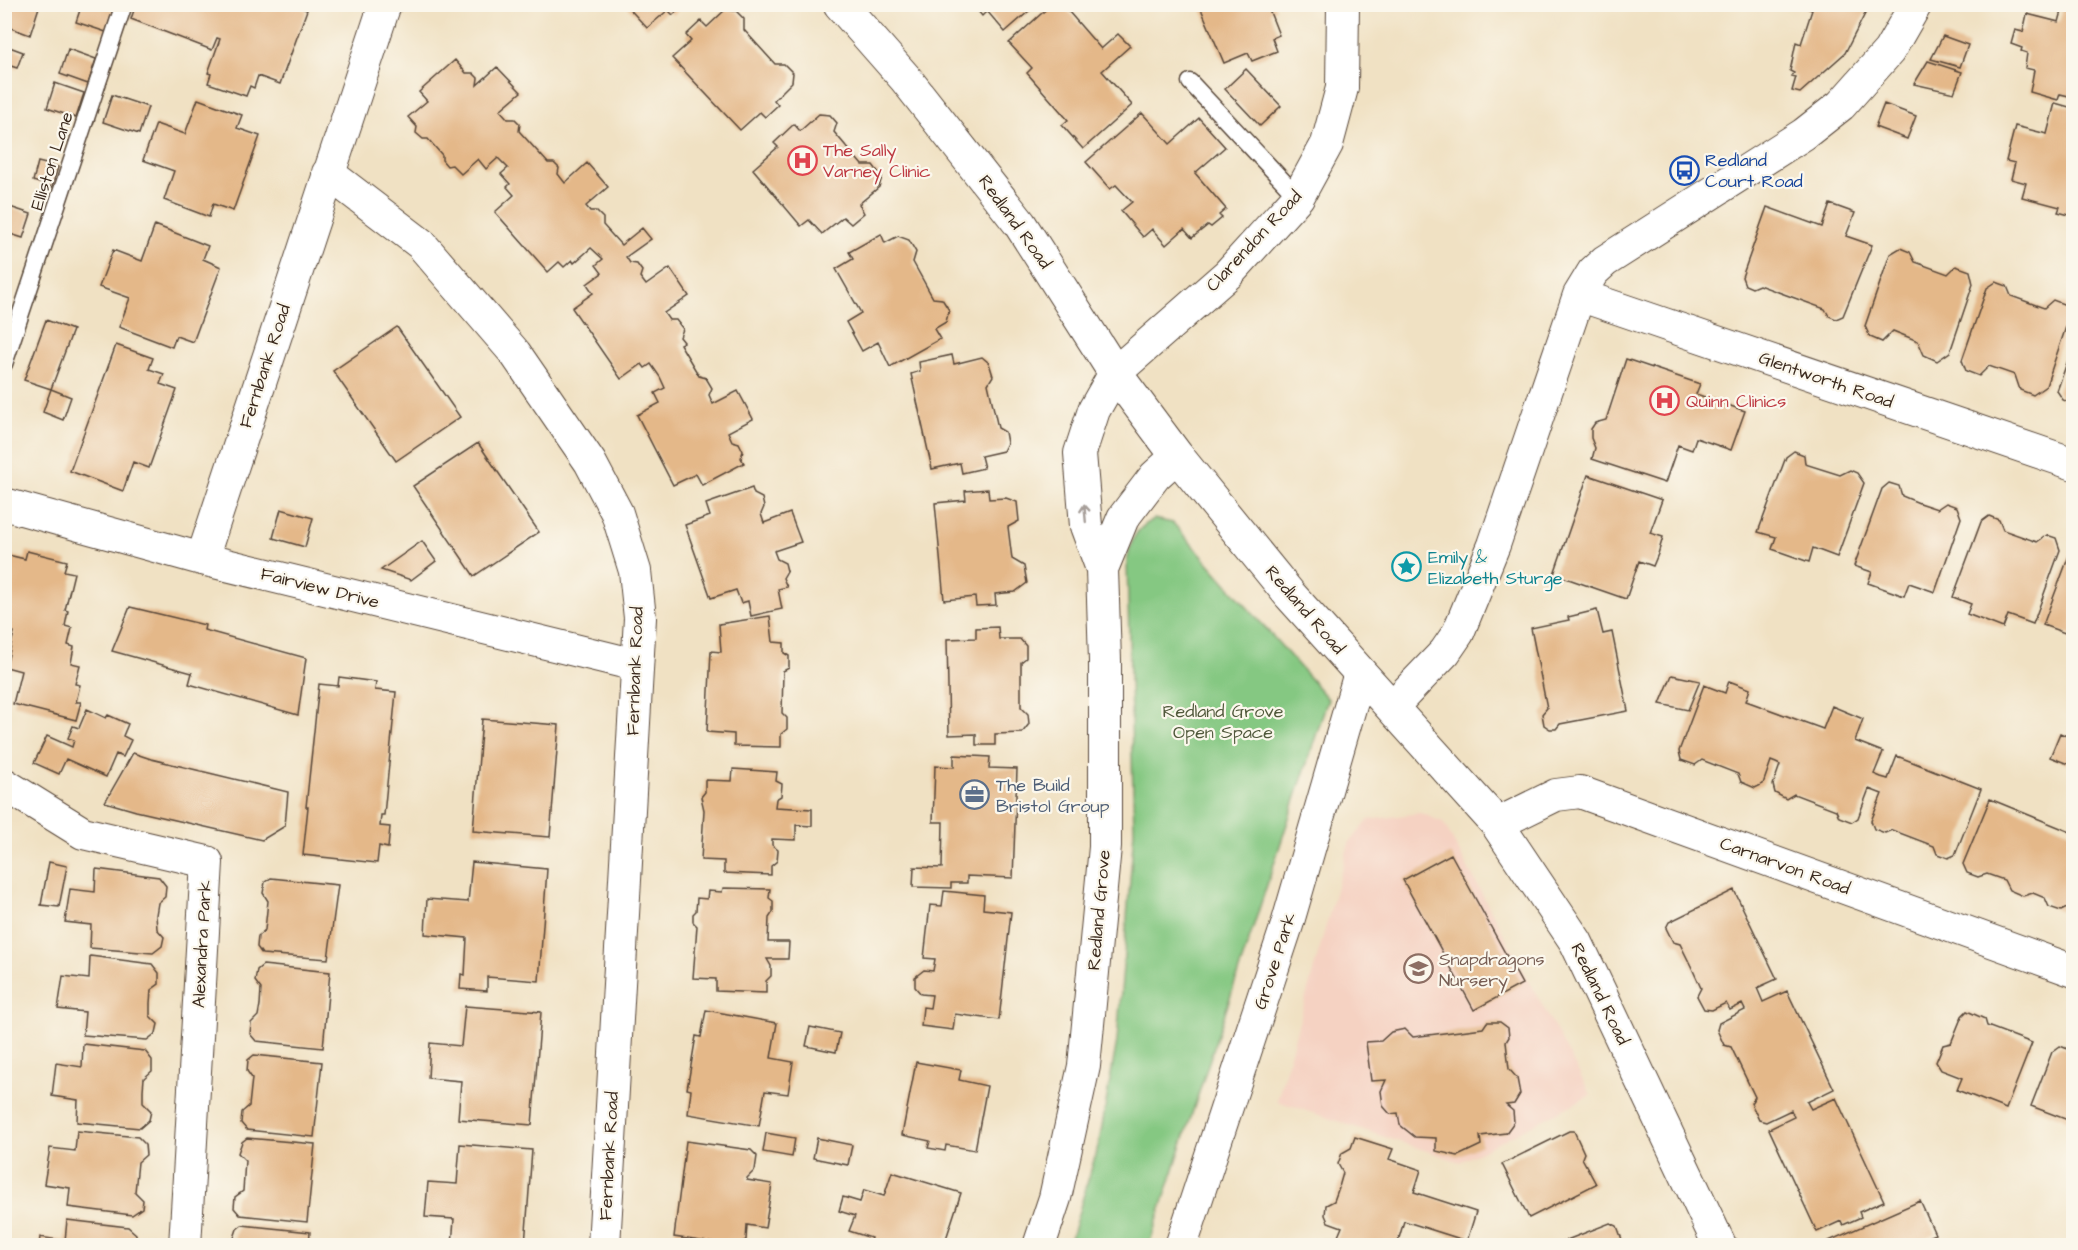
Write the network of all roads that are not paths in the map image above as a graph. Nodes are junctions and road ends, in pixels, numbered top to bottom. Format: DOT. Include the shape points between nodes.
graph roads {
  1 [pos="124,4"];
  2 [pos="384,4"];
  3 [pos="840,4"];
  4 [pos="1343,4"];
  5 [pos="1916,4"];
  6 [pos="1190,82"];
  7 [pos="328,173"];
  8 [pos="1298,197"];
  9 [pos="1579,295"];
  10 [pos="4,364"];
  11 [pos="1115,373"];
  12 [pos="1177,456"];
  13 [pos="2073,464"];
  14 [pos="4,504"];
  15 [pos="202,559"];
  16 [pos="1102,569"];
  17 [pos="636,665"];
  18 [pos="1360,673"];
  19 [pos="1392,707"];
  20 [pos="4,784"];
  21 [pos="1497,824"];
  22 [pos="2073,971"];
  23 [pos="185,1245"];
  24 [pos="604,1245"];
  25 [pos="1039,1245"];
  26 [pos="1181,1245"];
  27 [pos="1720,1245"];
  1 -- 10 [label="lane, Elliston Lane"];
  2 -- 7 [label="street, Fernbank Road"];
  3 -- 11 [label="street, Redland Road" via="905,78 1020,224"];
  4 -- 8 [label="street, Clarendon Road" via="1342,88 1327,144"];
  5 -- 9 [label="street" via="1889,51 1841,105 1804,134 1605,261"];
  6 -- 8 [label="lane"];
  7 -- 15 [label="street, Fernbank Road"];
  7 -- 17 [label="street, Fernbank Road" via="421,244 514,353 590,462 617,513 635,571 640,618"];
  8 -- 11 [label="street, Clarendon Road" via="1228,274"];
  9 -- 13 [label="street, Glentworth Road"];
  9 -- 19 [label="street" via="1494,545 1458,633"];
  11 -- 12 [label="street, Redland Road"];
  16 -- 11 [label="street, Redland Grove, one-way" via="1086,526 1080,453 1094,410"];
  12 -- 16 [label="street, Redland Grove" via="1155,476 1123,518"];
  12 -- 18 [label="street, Redland Road" via="1290,595"];
  14 -- 15 [label="street, Fairview Drive"];
  15 -- 17 [label="street, Fairview Drive"];
  16 -- 25 [label="street, Redland Grove" via="1105,847 1084,1066 1055,1198"];
  17 -- 24 [label="street, Fernbank Road"];
  18 -- 19 [label="street, Redland Road"];
  18 -- 26 [label="street, Grove Park" via="1287,925"];
  19 -- 21 [label="street, Redland Road"];
  20 -- 23 [label="street, Alexandra Park" via="83,832 207,862"];
  21 -- 22 [label="street, Carnarvon Road" via="1556,795 1580,792"];
  21 -- 27 [label="street, Redland Road" via="1576,942"];
}
